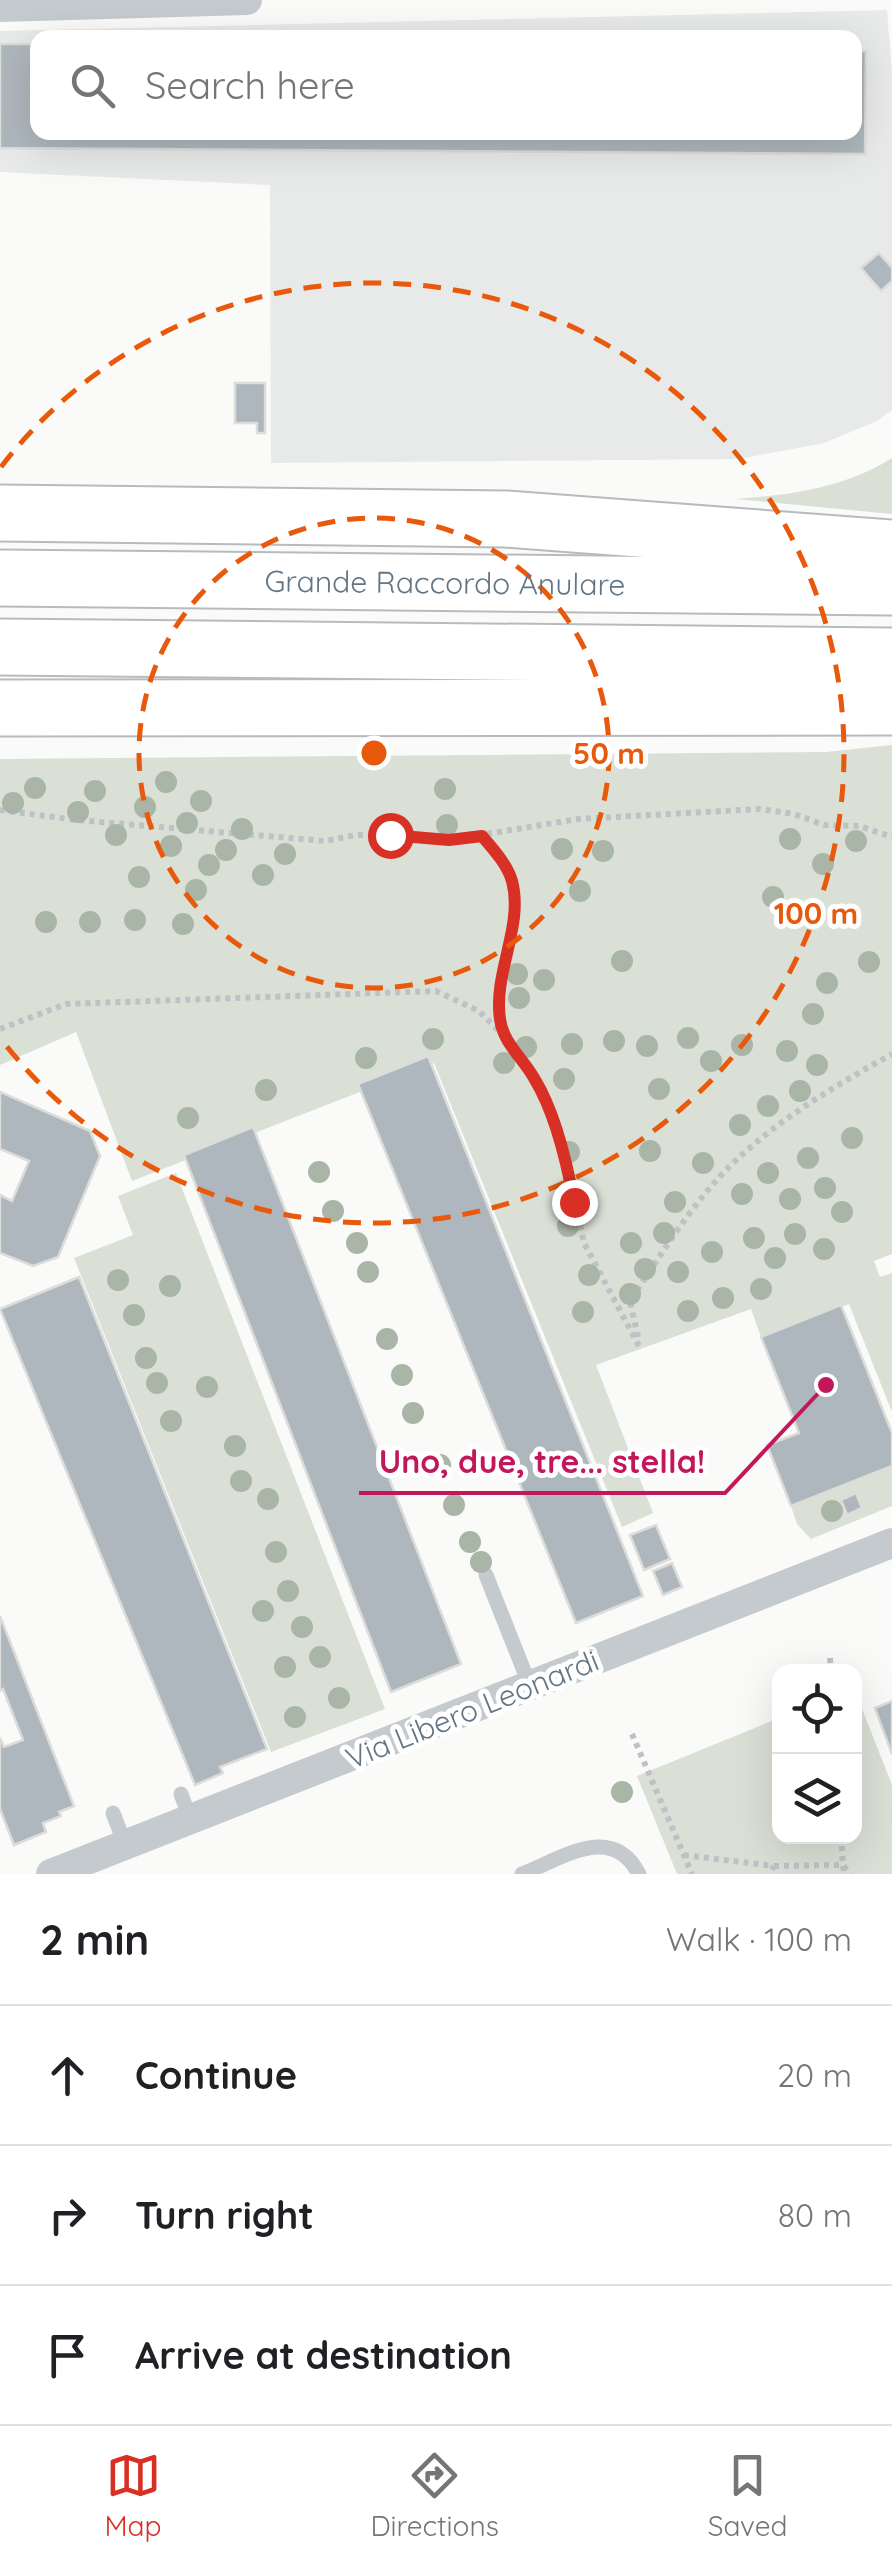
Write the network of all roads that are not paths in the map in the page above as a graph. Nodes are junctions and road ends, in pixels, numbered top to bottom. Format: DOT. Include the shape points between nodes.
graph roads {
  1 [pos="247,0"];
  2 [pos="0,7"];
  3 [pos="0,514"];
  4 [pos="892,548"];
  5 [pos="0,578"];
  6 [pos="892,587"];
  7 [pos="0,647"];
  8 [pos="892,656"];
  9 [pos="892,707"];
  10 [pos="0,708"];
  11 [pos="892,1543"];
  12 [pos="486,1575"];
  13 [pos="530,1686"];
  14 [pos="114,1813"];
  15 [pos="131,1860"];
  16 [pos="52,1874"];
  17 [pos="522,1874"];
  18 [pos="639,1874"];
  1 -- 2 [label="street"];
  3 -- 4 [label="highway" via="506,519"];
  5 -- 6 [label="highway, Grande Raccordo Anulare"];
  7 -- 8 [label="highway"];
  9 -- 10 [label="highway"];
  11 -- 13 [label="street, Via Libero Leonardi"];
  12 -- 13 [label="lane"];
  13 -- 15 [label="street, Via Libero Leonardi" via="186,1808"];
  14 -- 15 [label="lane"];
  15 -- 16 [label="street, Via Libero Leonardi"];
  17 -- 18 [label="lane" via="604,1845 625,1854"];
}
